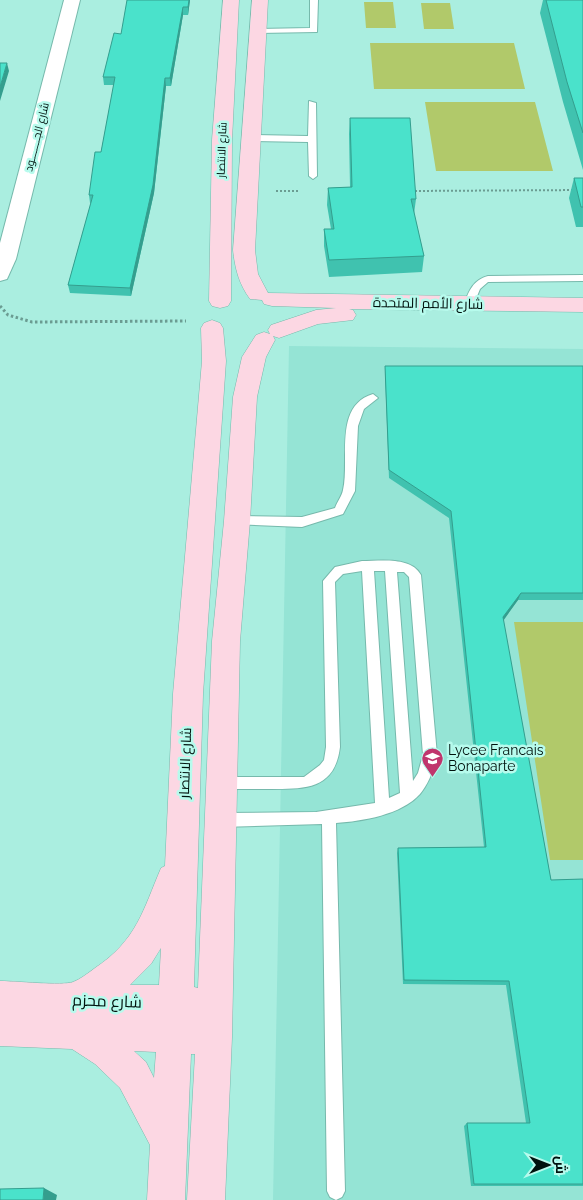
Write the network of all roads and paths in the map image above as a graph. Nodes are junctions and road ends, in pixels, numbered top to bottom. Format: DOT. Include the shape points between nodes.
graph roads {
  1 [pos="72,0"];
  2 [pos="231,0"];
  3 [pos="260,0"];
  4 [pos="314,0"];
  5 [pos="229,24"];
  6 [pos="258,31"];
  7 [pos="312,103"];
  8 [pos="251,138"];
  9 [pos="313,138"];
  10 [pos="313,176"];
  11 [pos="583,190"];
  12 [pos="247,191"];
  13 [pos="307,191"];
  14 [pos="406,191"];
  15 [pos="0,274"];
  16 [pos="583,278"];
  17 [pos="265,296"];
  18 [pos="220,301"];
  19 [pos="469,304"];
  20 [pos="583,304"];
  21 [pos="0,306"];
  22 [pos="583,316"];
  23 [pos="211,324"];
  24 [pos="254,338"];
  25 [pos="373,398"];
  26 [pos="237,521"];
  27 [pos="368,567"];
  28 [pos="391,567"];
  29 [pos="221,783"];
  30 [pos="407,797"];
  31 [pos="382,807"];
  32 [pos="329,817"];
  33 [pos="220,820"];
  34 [pos="182,846"];
  35 [pos="0,998"];
  36 [pos="75,1015"];
  37 [pos="175,1019"];
  38 [pos="214,1020"];
  39 [pos="0,1028"];
  40 [pos="168,1141"];
  41 [pos="336,1191"];
  42 [pos="166,1200"];
  43 [pos="206,1200"];
  1 -- 15 [label="street, شارع الجــــــــود"];
  2 -- 5 [label="street, شارع الانتصار"];
  3 -- 6 [label="street, شارع الانتصار"];
  4 -- 6 [label="lane" via="314,30"];
  5 -- 6 [label="street"];
  5 -- 18 [label="street, شارع الانتصار" via="222,140"];
  6 -- 8 [label="street, شارع الانتصار"];
  7 -- 9 [label="lane"];
  8 -- 9 [label="lane"];
  8 -- 12 [label="street, شارع الانتصار"];
  9 -- 10 [label="lane"];
  11 -- 14 [label="path"];
  12 -- 13 [label="path"];
  12 -- 17 [label="street, شارع الانتصار" via="245,267 250,283"];
  16 -- 19 [label="lane" via="482,280"];
  17 -- 18 [label="street, شارع الأمم المتحدة" via="237,294"];
  17 -- 19 [label="street, شارع الأمم المتحدة"];
  17 -- 24 [label="street, شارع الانتصار" via="283,310 284,317"];
  18 -- 23 [label="street" via="210,313"];
  19 -- 20 [label="street, شارع الأمم المتحدة"];
  21 -- 23 [label="path" via="8,315 32,322"];
  22 -- 24 [label="street, شارع الأمم المتحدة" via="327,316"];
  23 -- 24 [label="street" via="219,334"];
  23 -- 34 [label="street, شارع الانتصار" via="214,361 188,694"];
  24 -- 26 [label="street" via="254,357 245,397"];
  25 -- 26 [label="lane" via="360,407 352,426 349,491 339,511 302,522"];
  26 -- 29 [label="street" via="226,641"];
  27 -- 28 [label="lane"];
  27 -- 29 [label="lane" via="340,569 329,581 333,747 326,770 304,783"];
  27 -- 31 [label="lane"];
  28 -- 30 [label="lane"];
  28 -- 30 [label="lane" via="407,569 415,575 430,756 426,775"];
  29 -- 33 [label="street"];
  30 -- 31 [label="lane"];
  31 -- 32 [label="lane"];
  32 -- 33 [label="lane"];
  32 -- 41 [label="lane"];
  33 -- 38 [label="street"];
  34 -- 36 [label="street" via="166,901 149,940"];
  34 -- 37 [label="street, شارع الانتصار"];
  35 -- 36 [label="street, شارع محزم"];
  36 -- 37 [label="street, شارع محزم"];
  36 -- 39 [label="street, شارع محزم"];
  36 -- 40 [label="street" via="133,1075"];
  37 -- 38 [label="street, شارع محزم"];
  37 -- 40 [label="street, شارع الانتصار"];
  38 -- 43 [label="street"];
  40 -- 42 [label="street, شارع الانتصار"];
}
